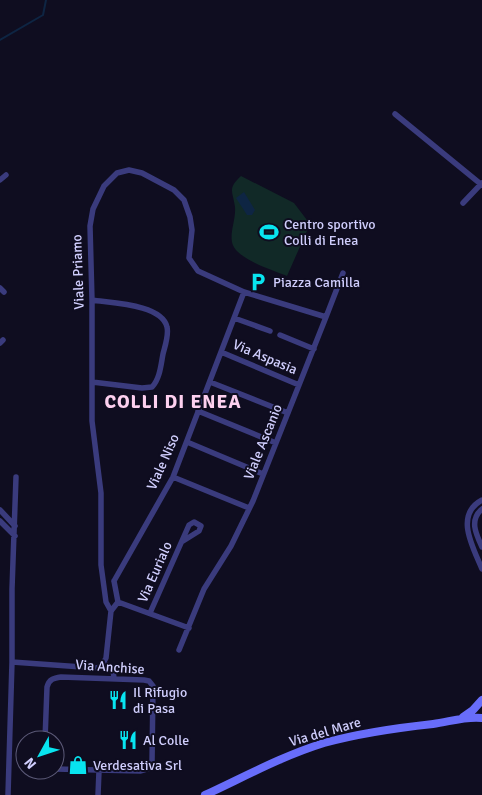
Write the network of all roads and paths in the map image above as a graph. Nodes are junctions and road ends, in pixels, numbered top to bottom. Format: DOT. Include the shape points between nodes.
graph roads {
  1 [pos="395,114"];
  2 [pos="6,175"];
  3 [pos="0,180"];
  4 [pos="482,184"];
  5 [pos="463,203"];
  6 [pos="343,273"];
  7 [pos="244,292"];
  8 [pos="92,300"];
  9 [pos="326,317"];
  10 [pos="234,318"];
  11 [pos="270,331"];
  12 [pos="280,335"];
  13 [pos="314,349"];
  14 [pos="221,352"];
  15 [pos="92,382"];
  16 [pos="210,382"];
  17 [pos="299,384"];
  18 [pos="198,411"];
  19 [pos="288,413"];
  20 [pos="187,442"];
  21 [pos="276,443"];
  22 [pos="264,474"];
  23 [pos="16,477"];
  24 [pos="173,477"];
  25 [pos="482,500"];
  26 [pos="249,508"];
  27 [pos="482,509"];
  28 [pos="0,510"];
  29 [pos="0,521"];
  30 [pos="15,526"];
  31 [pos="15,536"];
  32 [pos="183,541"];
  33 [pos="482,547"];
  34 [pos="482,569"];
  35 [pos="103,580"];
  36 [pos="114,581"];
  37 [pos="118,602"];
  38 [pos="111,611"];
  39 [pos="150,613"];
  40 [pos="189,628"];
  41 [pos="179,650"];
  42 [pos="12,662"];
  43 [pos="104,664"];
  44 [pos="114,678"];
  45 [pos="482,700"];
  46 [pos="482,718"];
  47 [pos="459,719"];
  48 [pos="46,730"];
  49 [pos="65,769"];
  50 [pos="99,771"];
  51 [pos="8,795"];
  52 [pos="98,795"];
  53 [pos="205,795"];
  1 -- 4 [label="street"];
  2 -- 3 [label="street"];
  4 -- 5 [label="street"];
  6 -- 9 [label="street, Viale Ascanio"];
  7 -- 8 [label="street, Viale Priamo" via="204,275 192,264 188,253 191,222 185,201 179,194 142,173 126,170 106,184 92,212 89,233"];
  7 -- 9 [label="street"];
  7 -- 10 [label="street, Viale Niso"];
  8 -- 15 [label="street, Viale Priamo"];
  8 -- 15 [label="street" via="146,309 162,318 167,328 157,379 152,387"];
  9 -- 13 [label="street, Viale Ascanio"];
  10 -- 11 [label="street"];
  10 -- 14 [label="street, Viale Niso"];
  12 -- 13 [label="street"];
  13 -- 17 [label="street, Viale Ascanio"];
  14 -- 16 [label="street, Viale Niso"];
  14 -- 17 [label="street, Via Aspasia"];
  15 -- 35 [label="street, Viale Priamo" via="92,428 101,493"];
  16 -- 18 [label="street, Viale Niso"];
  16 -- 19 [label="street"];
  17 -- 19 [label="street, Viale Ascanio"];
  18 -- 20 [label="street, Viale Niso"];
  18 -- 21 [label="street"];
  19 -- 21 [label="street, Viale Ascanio"];
  20 -- 22 [label="street"];
  20 -- 24 [label="street, Viale Niso"];
  21 -- 22 [label="street, Viale Ascanio"];
  22 -- 26 [label="street, Viale Ascanio"];
  23 -- 30 [label="street"];
  24 -- 26 [label="street"];
  24 -- 36 [label="street, Viale Niso"];
  25 -- 34 [label="street" via="470,511 466,525"];
  26 -- 40 [label="street, Viale Ascanio" via="204,589"];
  27 -- 33 [label="street" via="474,527"];
  28 -- 30 [label="street"];
  29 -- 31 [label="street"];
  30 -- 31 [label="street"];
  31 -- 42 [label="street"];
  32 -- 39 [label="street, Via Eurialo"];
  35 -- 36 [label="street"];
  35 -- 38 [label="street, Viale Priamo" via="106,602"];
  36 -- 37 [label="street"];
  37 -- 38 [label="street"];
  37 -- 39 [label="street"];
  38 -- 43 [label="street"];
  39 -- 40 [label="street"];
  40 -- 41 [label="street, Viale Ascanio"];
  42 -- 43 [label="street" via="96,668"];
  42 -- 51 [label="street"];
  43 -- 44 [label="street" via="113,668"];
  44 -- 48 [label="street, Via Anchise" via="61,677 51,680"];
  44 -- 50 [label="street, Via Anchise" via="144,680 153,686 152,764 142,771"];
  45 -- 47 [label="main road, Via del Mare"];
  46 -- 47 [label="main road, Via del Mare"];
  47 -- 53 [label="main road, Via del Mare" via="366,733 323,744 266,765"];
  49 -- 50 [label="street, Via Anchise"];
  50 -- 52 [label="street"];
}
